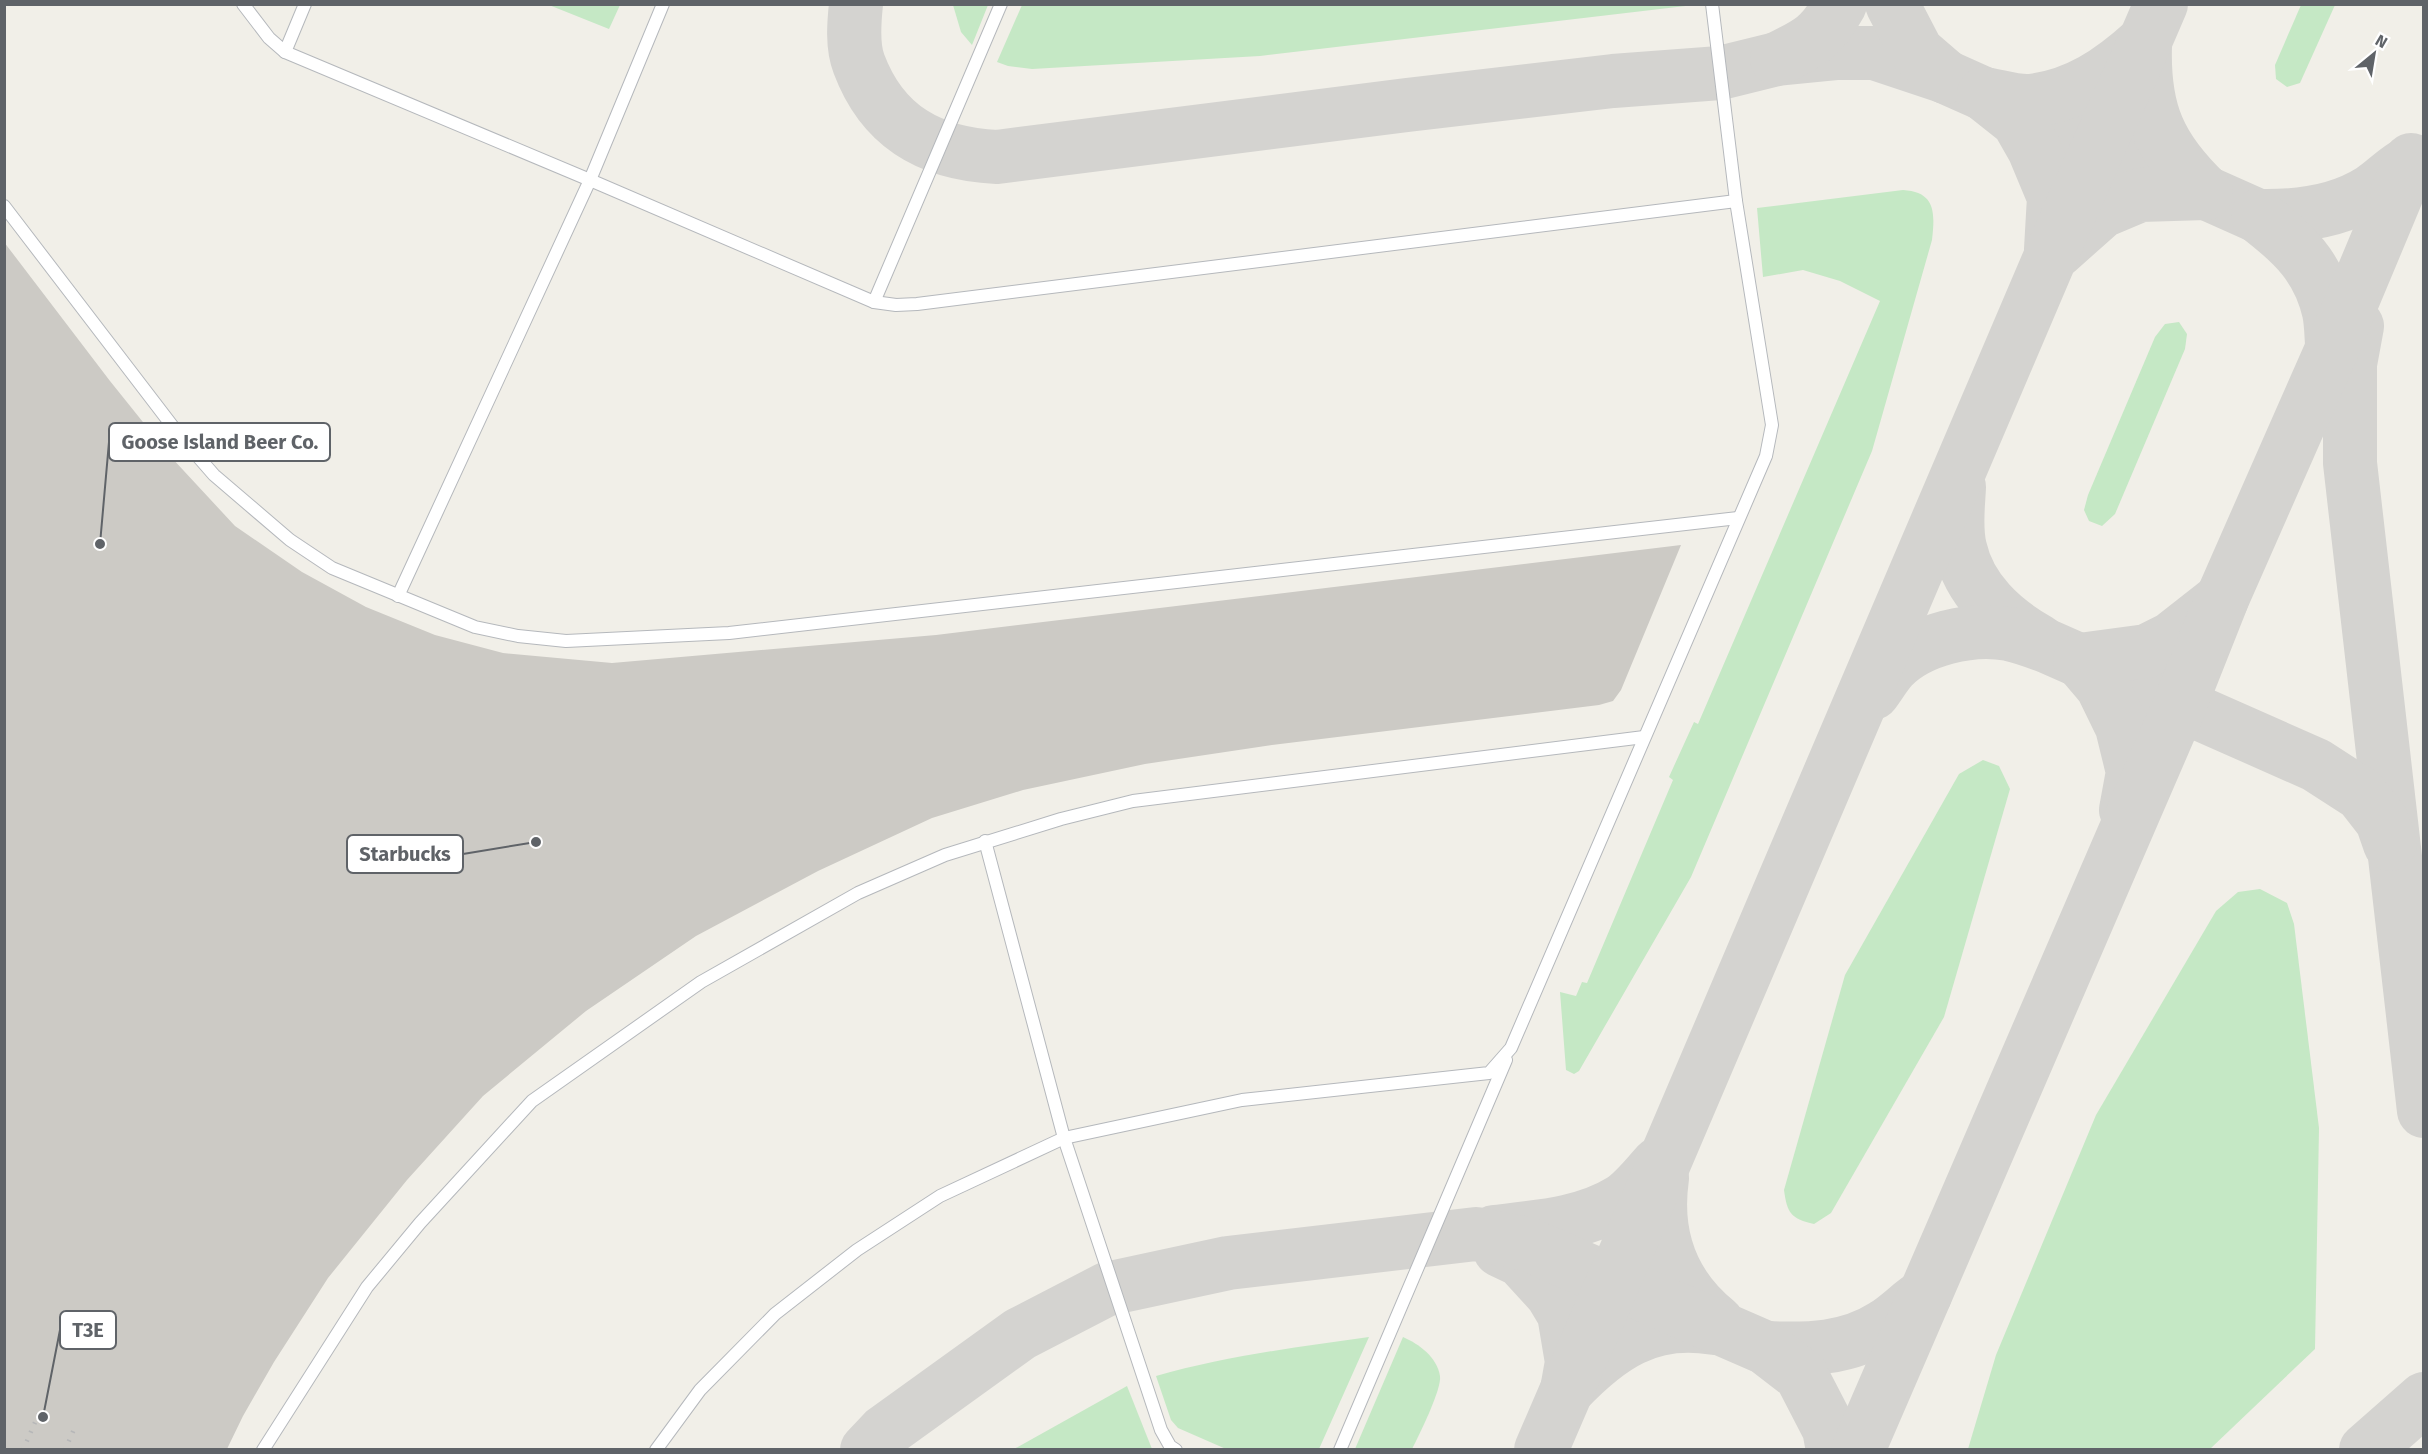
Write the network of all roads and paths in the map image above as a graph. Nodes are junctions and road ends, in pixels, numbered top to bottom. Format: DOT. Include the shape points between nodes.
graph roads {
  1 [pos="243,4"];
  2 [pos="305,4"];
  3 [pos="663,4"];
  4 [pos="1001,4"];
  5 [pos="1712,4"];
  6 [pos="285,52"];
  7 [pos="590,180"];
  8 [pos="1737,201"];
  9 [pos="4,206"];
  10 [pos="874,302"];
  11 [pos="1738,518"];
  12 [pos="398,596"];
  13 [pos="1644,737"];
  14 [pos="986,841"];
  15 [pos="1511,1048"];
  16 [pos="1064,1138"];
  17 [pos="263,1449"];
  18 [pos="656,1449"];
  19 [pos="1176,1449"];
  20 [pos="1340,1449"];
  1 -- 6 [label="lane"];
  2 -- 6 [label="lane"];
  3 -- 7 [label="lane"];
  4 -- 10 [label="lane"];
  5 -- 8 [label="lane"];
  6 -- 7 [label="lane"];
  7 -- 10 [label="lane"];
  7 -- 12 [label="lane"];
  8 -- 10 [label="lane" via="917,304"];
  8 -- 11 [label="lane" via="1772,425 1766,456"];
  9 -- 12 [label="lane" via="214,475 315,557"];
  11 -- 12 [label="lane" via="753,630 655,637 566,641 518,636 475,627"];
  11 -- 13 [label="lane"];
  13 -- 14 [label="lane" via="1132,801"];
  13 -- 15 [label="lane"];
  14 -- 16 [label="lane"];
  14 -- 17 [label="lane" via="923,863 858,893 711,977 532,1101 367,1287"];
  15 -- 16 [label="lane" via="1489,1073 1242,1100"];
  15 -- 20 [label="lane"];
  16 -- 18 [label="lane" via="940,1196 848,1257 775,1314 700,1390"];
  16 -- 19 [label="lane" via="1161,1430"];
}
